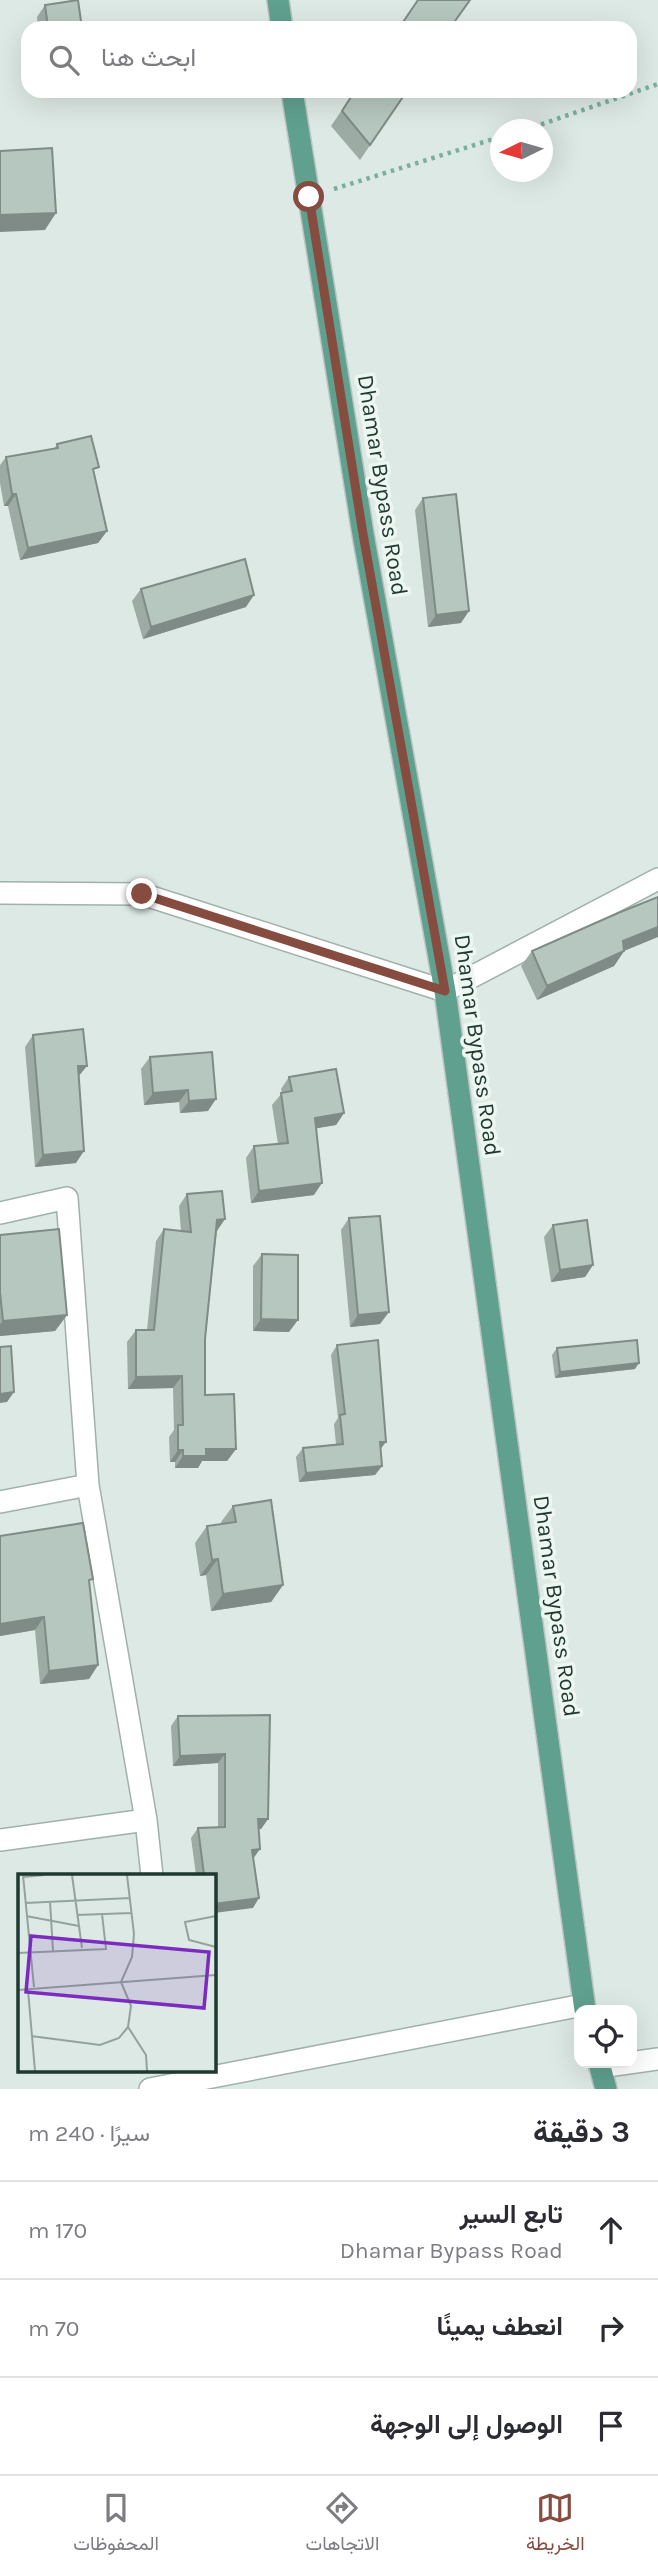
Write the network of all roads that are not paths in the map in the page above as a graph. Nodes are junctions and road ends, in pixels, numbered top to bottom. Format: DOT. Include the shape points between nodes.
graph roads {
  1 [pos="278,0"];
  2 [pos="281,21"];
  3 [pos="293,98"];
  4 [pos="658,878"];
  5 [pos="0,893"];
  6 [pos="445,991"];
  7 [pos="0,1213"];
  8 [pos="88,1485"];
  9 [pos="0,1502"];
  10 [pos="146,1820"];
  11 [pos="0,1840"];
  12 [pos="152,1874"];
  13 [pos="584,2005"];
  14 [pos="574,2009"];
  15 [pos="658,2059"];
  16 [pos="637,2061"];
  17 [pos="601,2068"];
  18 [pos="172,2081"];
  19 [pos="150,2089"];
  20 [pos="606,2089"];
  1 -- 2 [label="main road"];
  3 -- 6 [label="main road, Dhamar Bypass Road" via="363,534"];
  4 -- 6 [label="street"];
  5 -- 6 [label="street" via="142,894"];
  6 -- 13 [label="main road, Dhamar Bypass Road"];
  7 -- 8 [label="street" via="67,1198"];
  8 -- 9 [label="street"];
  8 -- 10 [label="street"];
  10 -- 11 [label="street"];
  10 -- 12 [label="street"];
  14 -- 18 [label="street"];
  15 -- 16 [label="street"];
  17 -- 20 [label="main road"];
  18 -- 19 [label="street"];
}
